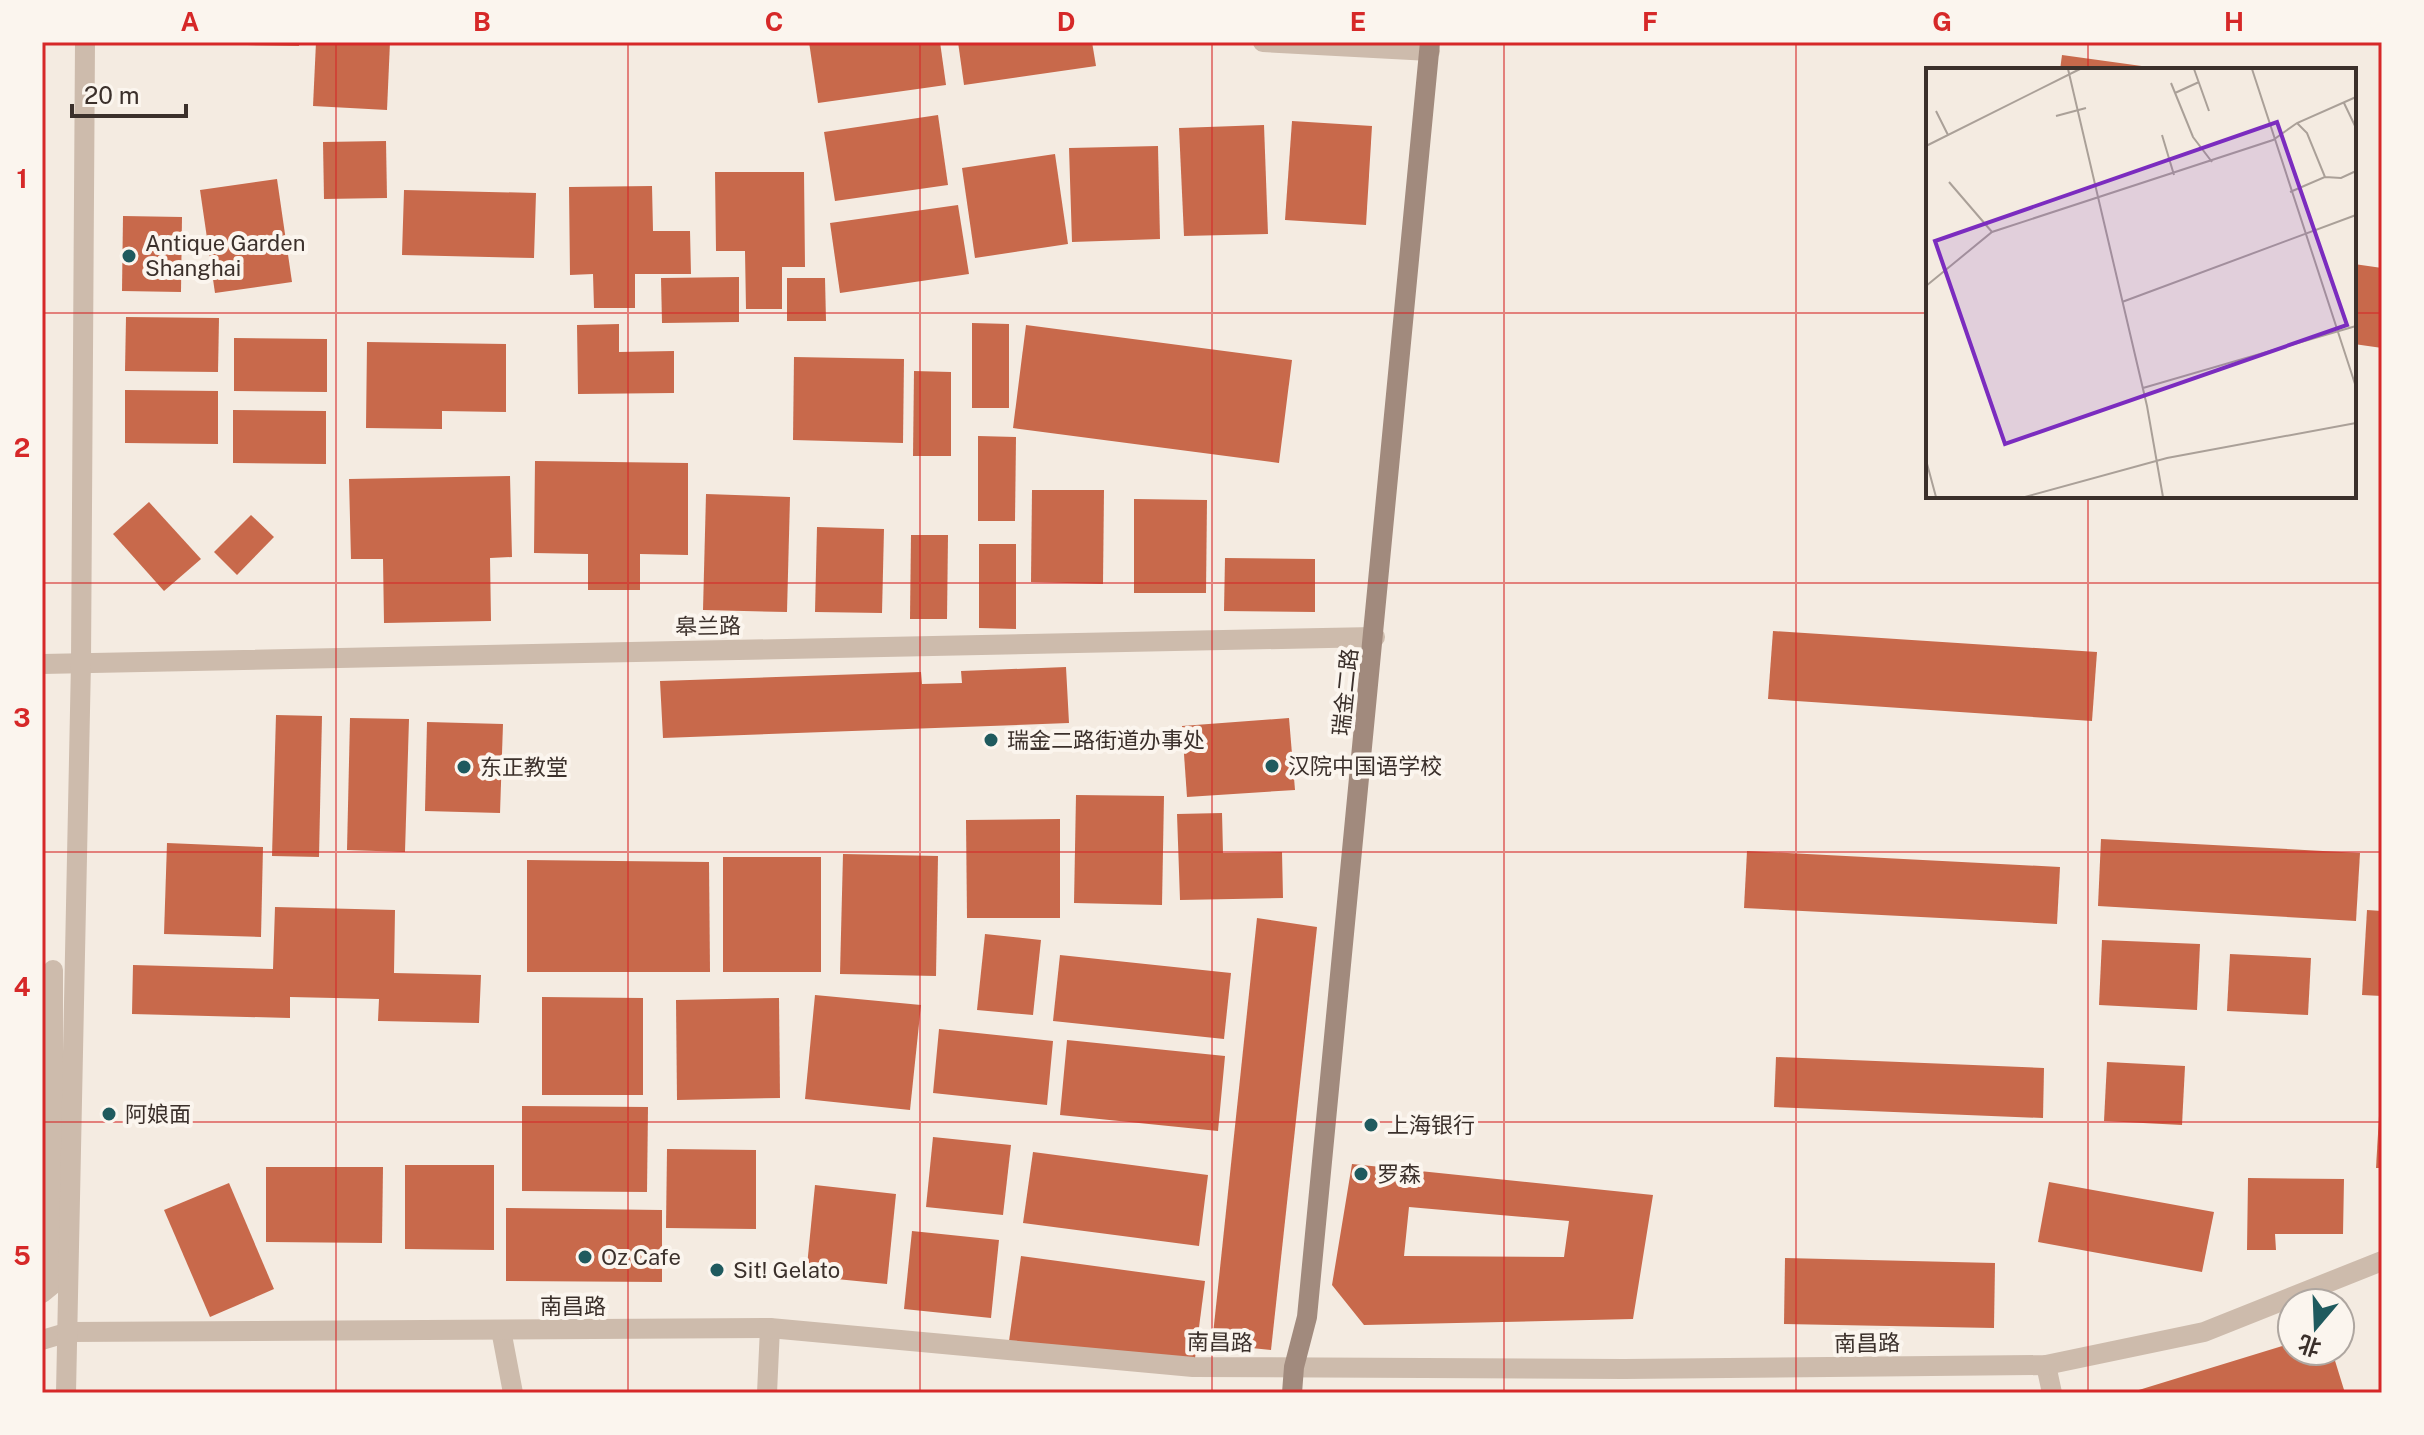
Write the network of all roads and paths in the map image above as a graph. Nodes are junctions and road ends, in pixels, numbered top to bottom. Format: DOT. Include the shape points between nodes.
graph roads {
  1 [pos="85,42"];
  2 [pos="1263,42"];
  3 [pos="1430,46"];
  4 [pos="1375,637"];
  5 [pos="81,662"];
  6 [pos="42,664"];
  7 [pos="56,970"];
  8 [pos="2382,1261"];
  9 [pos="42,1293"];
  10 [pos="770,1328"];
  11 [pos="501,1330"];
  12 [pos="69,1332"];
  13 [pos="42,1340"];
  14 [pos="2046,1365"];
  15 [pos="1294,1367"];
  16 [pos="66,1393"];
  17 [pos="513,1393"];
  18 [pos="767,1393"];
  19 [pos="1292,1393"];
  20 [pos="2052,1393"];
  1 -- 5 [label="street"];
  2 -- 3 [label="street"];
  3 -- 4 [label="main road, 瑞金二路"];
  4 -- 5 [label="street, 皋兰路"];
  4 -- 15 [label="main road, 瑞金二路" via="1307,1317"];
  5 -- 6 [label="street, 皋兰路"];
  5 -- 7 [label="street"];
  7 -- 9 [label="street" via="53,1284"];
  7 -- 12 [label="street"];
  8 -- 14 [label="street, 南昌路" via="2204,1332"];
  10 -- 11 [label="street, 南昌路"];
  10 -- 15 [label="street, 南昌路" via="1193,1367"];
  10 -- 18 [label="street"];
  11 -- 12 [label="street, 南昌路"];
  11 -- 17 [label="street"];
  12 -- 13 [label="street, 南昌路"];
  12 -- 16 [label="street"];
  14 -- 15 [label="street, 南昌路"];
  14 -- 20 [label="street"];
  15 -- 19 [label="main road, 瑞金二路"];
}
